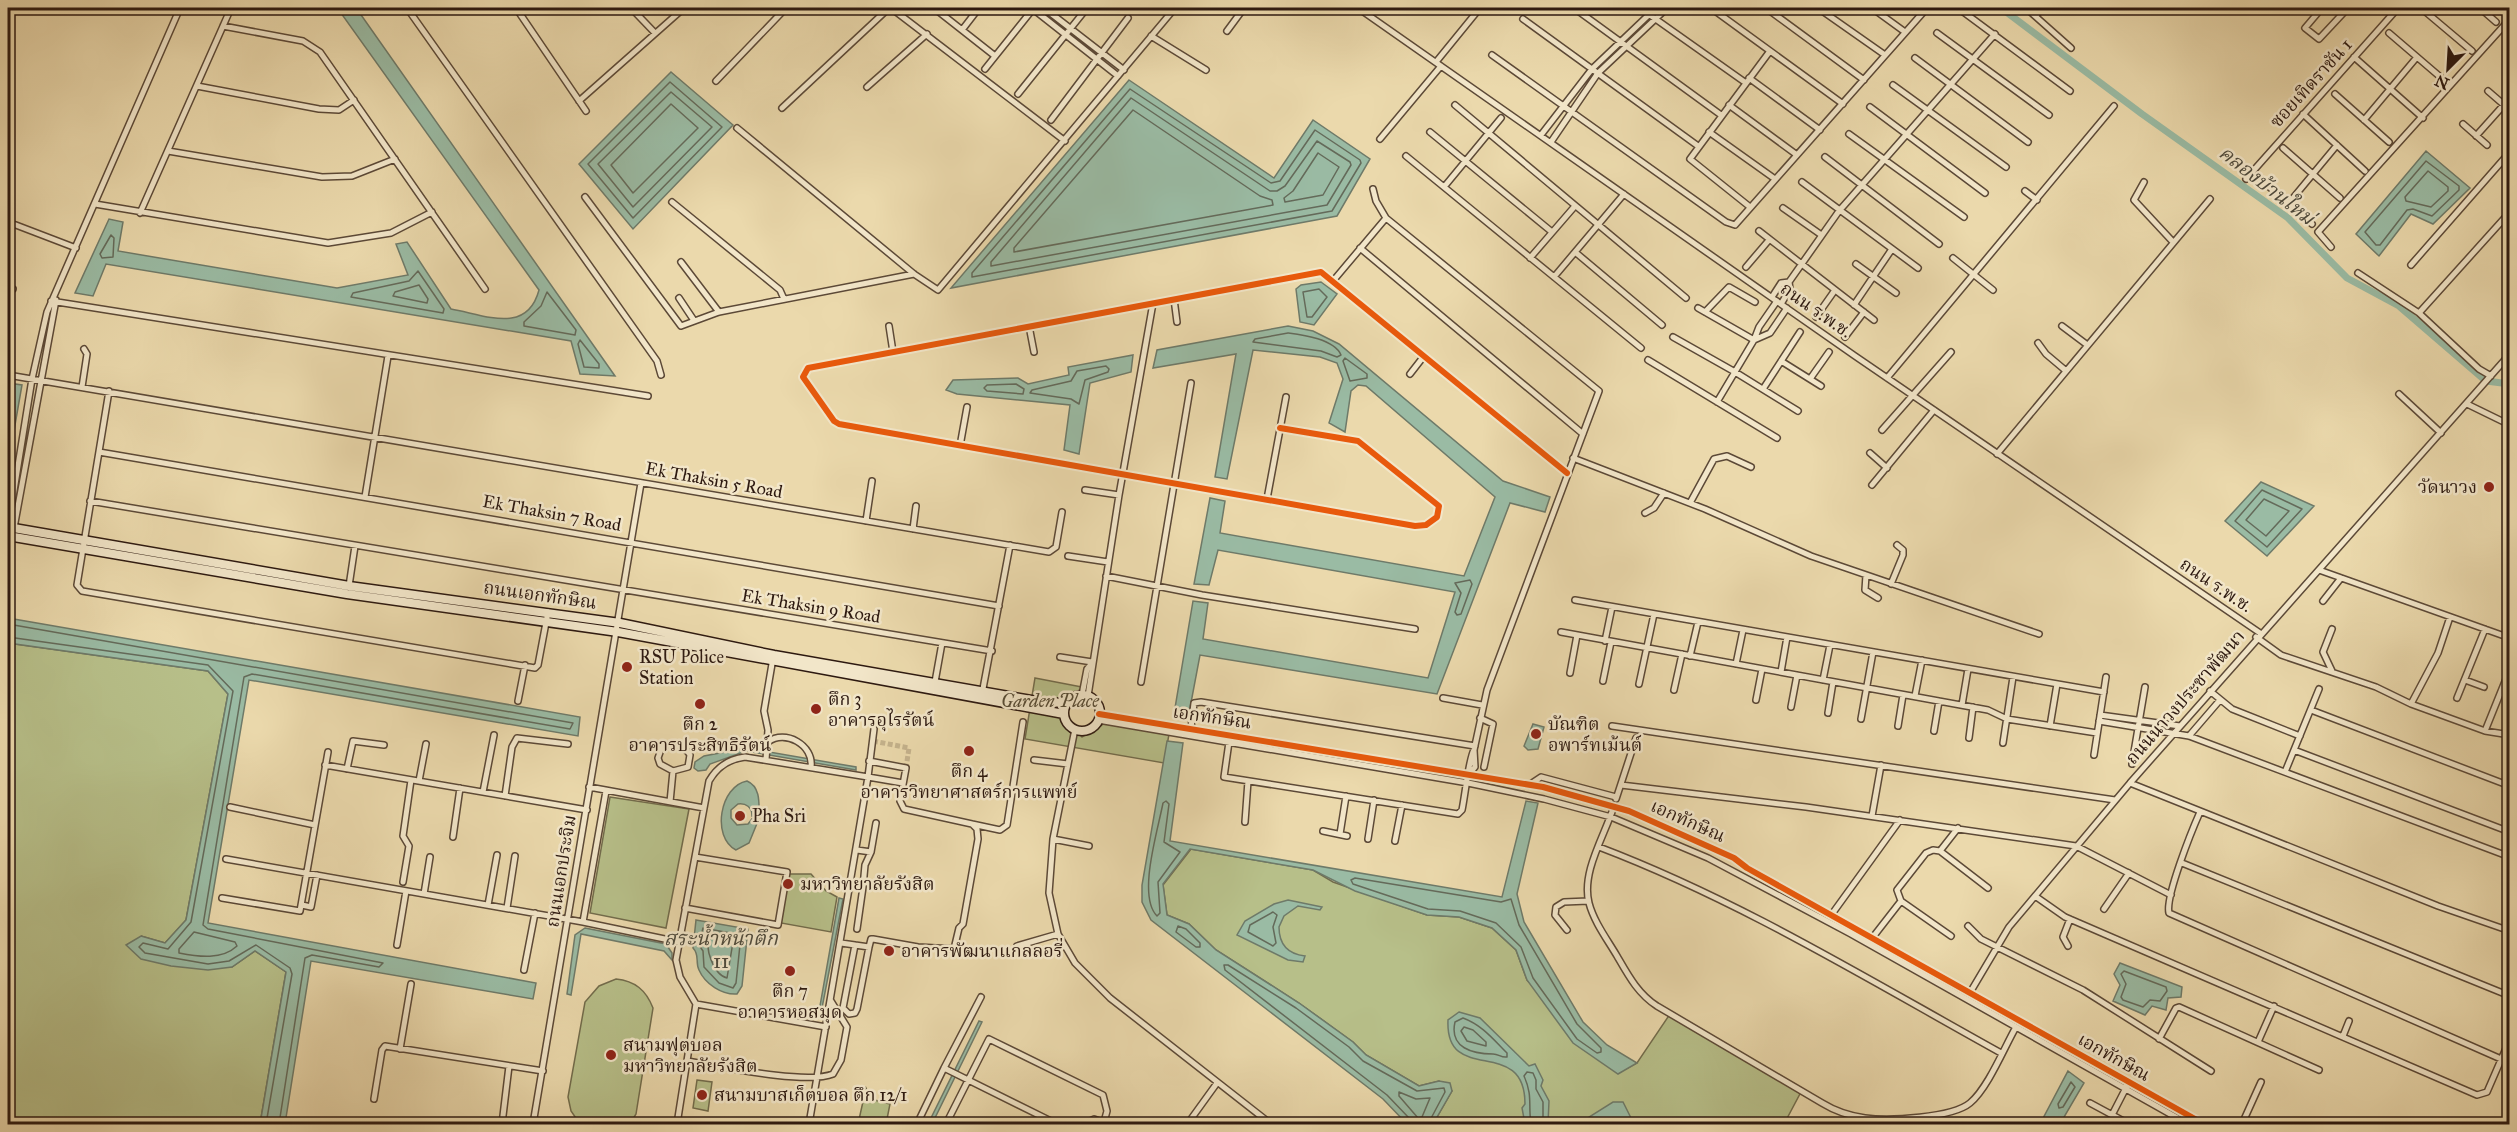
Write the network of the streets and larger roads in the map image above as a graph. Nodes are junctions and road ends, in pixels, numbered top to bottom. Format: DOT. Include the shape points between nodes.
graph roads {
  1 [pos="180,8"];
  2 [pos="231,8"];
  3 [pos="407,8"];
  4 [pos="516,8"];
  5 [pos="631,8"];
  6 [pos="684,8"];
  7 [pos="786,8"];
  8 [pos="890,8"];
  9 [pos="934,8"];
  10 [pos="979,8"];
  11 [pos="1033,8"];
  12 [pos="1044,8"];
  13 [pos="1087,8"];
  14 [pos="1175,8"];
  15 [pos="1244,8"];
  16 [pos="1358,8"];
  17 [pos="1480,8"];
  18 [pos="1574,8"];
  19 [pos="1640,8"];
  20 [pos="1656,8"];
  21 [pos="1667,8"];
  22 [pos="1711,8"];
  23 [pos="1723,8"];
  24 [pos="1766,8"];
  25 [pos="1818,8"];
  26 [pos="1872,8"];
  27 [pos="1927,8"];
  28 [pos="1958,8"];
  29 [pos="2026,8"];
  30 [pos="2043,8"];
  31 [pos="2322,8"];
  32 [pos="2348,8"];
  33 [pos="2398,8"];
  34 [pos="2421,8"];
  35 [pos="2480,8"];
  36 [pos="1649,14"];
  37 [pos="1719,14"];
  38 [pos="2035,16"];
  39 [pos="1128,18"];
  40 [pos="1655,18"];
  41 [pos="1523,19"];
  42 [pos="2510,19"];
  43 [pos="2496,22"];
  44 [pos="223,26"];
  45 [pos="1071,28"];
  46 [pos="962,30"];
  47 [pos="1227,31"];
  48 [pos="1905,32"];
  49 [pos="655,33"];
  50 [pos="1937,33"];
  51 [pos="2389,33"];
  52 [pos="927,34"];
  53 [pos="1995,34"];
  54 [pos="1065,35"];
  55 [pos="1151,36"];
  56 [pos="1620,42"];
  57 [pos="1627,45"];
  58 [pos="2072,48"];
  59 [pos="1770,51"];
  60 [pos="2472,51"];
  61 [pos="1103,53"];
  62 [pos="1492,55"];
  63 [pos="1885,55"];
  64 [pos="995,56"];
  65 [pos="2354,57"];
  66 [pos="2417,57"];
  67 [pos="1915,58"];
  68 [pos="1097,60"];
  69 [pos="1974,60"];
  70 [pos="1438,64"];
  71 [pos="985,69"];
  72 [pos="1592,69"];
  73 [pos="1124,70"];
  74 [pos="1206,70"];
  75 [pos="1598,73"];
  76 [pos="1118,76"];
  77 [pos="1748,80"];
  78 [pos="1864,80"];
  79 [pos="716,81"];
  80 [pos="2445,81"];
  81 [pos="1893,84"];
  82 [pos="1950,85"];
  83 [pos="197,86"];
  84 [pos="867,87"];
  85 [pos="2390,88"];
  86 [pos="2070,91"];
  87 [pos="2488,91"];
  88 [pos="1018,94"];
  89 [pos="2335,94"];
  90 [pos="2510,98"];
  91 [pos="354,100"];
  92 [pos="579,101"];
  93 [pos="1843,104"];
  94 [pos="1455,105"];
  95 [pos="1729,105"];
  96 [pos="2504,105"];
  97 [pos="1563,106"];
  98 [pos="2114,106"];
  99 [pos="1870,107"];
  100 [pos="782,108"];
  101 [pos="1927,109"];
  102 [pos="2510,110"];
  103 [pos="586,111"];
  104 [pos="1572,111"];
  105 [pos="2303,114"];
  106 [pos="1721,115"];
  107 [pos="2049,116"];
  108 [pos="1501,118"];
  109 [pos="2423,118"];
  110 [pos="1051,120"];
  111 [pos="2364,120"];
  112 [pos="2463,124"];
  113 [pos="737,128"];
  114 [pos="1820,130"];
  115 [pos="1430,132"];
  116 [pos="1709,132"];
  117 [pos="1488,134"];
  118 [pos="1849,134"];
  119 [pos="1906,134"];
  120 [pos="1540,135"];
  121 [pos="2476,136"];
  122 [pos="1380,139"];
  123 [pos="1065,141"];
  124 [pos="1551,142"];
  125 [pos="2028,142"];
  126 [pos="2389,142"];
  127 [pos="2487,145"];
  128 [pos="1698,146"];
  129 [pos="2337,146"];
  130 [pos="2283,148"];
  131 [pos="168,151"];
  132 [pos="2510,152"];
  133 [pos="1797,155"];
  134 [pos="1406,156"];
  135 [pos="1825,157"];
  136 [pos="395,159"];
  137 [pos="1884,159"];
  138 [pos="1466,161"];
  139 [pos="2006,167"];
  140 [pos="2365,171"];
  141 [pos="2313,174"];
  142 [pos="2259,178"];
  143 [pos="1775,179"];
  144 [pos="2246,179"];
  145 [pos="1802,182"];
  146 [pos="2144,182"];
  147 [pos="1862,185"];
  148 [pos="1444,187"];
  149 [pos="1373,189"];
  150 [pos="2025,191"];
  151 [pos="1985,193"];
  152 [pos="1624,194"];
  153 [pos="585,197"];
  154 [pos="2340,198"];
  155 [pos="2210,199"];
  156 [pos="2037,200"];
  157 [pos="672,202"];
  158 [pos="95,204"];
  159 [pos="2288,204"];
  160 [pos="1575,206"];
  161 [pos="1750,207"];
  162 [pos="1783,208"];
  163 [pos="1839,211"];
  164 [pos="432,212"];
  165 [pos="2510,212"];
  166 [pos="140,213"];
  167 [pos="1964,217"];
  168 [pos="1386,218"];
  169 [pos="10,223"];
  170 [pos="2312,224"];
  171 [pos="1598,225"];
  172 [pos="1759,231"];
  173 [pos="1552,232"];
  174 [pos="1820,234"];
  175 [pos="8,235"];
  176 [pos="1769,240"];
  177 [pos="2174,242"];
  178 [pos="1940,244"];
  179 [pos="2331,247"];
  180 [pos="76,248"];
  181 [pos="1360,248"];
  182 [pos="1892,249"];
  183 [pos="1575,252"];
  184 [pos="1530,258"];
  185 [pos="1953,258"];
  186 [pos="681,262"];
  187 [pos="1800,264"];
  188 [pos="1856,264"];
  189 [pos="2411,265"];
  190 [pos="1746,267"];
  191 [pos="1918,268"];
  192 [pos="2358,273"];
  193 [pos="914,274"];
  194 [pos="1974,275"];
  195 [pos="1554,277"];
  196 [pos="1873,277"];
  197 [pos="1333,281"];
  198 [pos="1789,282"];
  199 [pos="485,289"];
  200 [pos="1835,290"];
  201 [pos="1993,290"];
  202 [pos="1896,293"];
  203 [pos="679,298"];
  204 [pos="1686,298"];
  205 [pos="784,299"];
  206 [pos="1174,299"];
  207 [pos="1776,301"];
  208 [pos="53,302"];
  209 [pos="1755,302"];
  210 [pos="1153,303"];
  211 [pos="1854,305"];
  212 [pos="1698,308"];
  213 [pos="1787,308"];
  214 [pos="719,312"];
  215 [pos="1705,312"];
  216 [pos="1864,312"];
  217 [pos="2420,313"];
  218 [pos="1816,317"];
  219 [pos="693,319"];
  220 [pos="1874,320"];
  221 [pos="1177,322"];
  222 [pos="1662,325"];
  223 [pos="889,326"];
  224 [pos="2062,326"];
  225 [pos="1029,327"];
  226 [pos="1800,332"];
  227 [pos="1673,337"];
  228 [pos="1845,338"];
  229 [pos="1754,340"];
  230 [pos="2038,343"];
  231 [pos="2086,344"];
  232 [pos="1641,348"];
  233 [pos="84,349"];
  234 [pos="893,352"];
  235 [pos="1034,352"];
  236 [pos="1829,352"];
  237 [pos="1951,352"];
  238 [pos="2510,354"];
  239 [pos="388,356"];
  240 [pos="1424,356"];
  241 [pos="1648,360"];
  242 [pos="1781,361"];
  243 [pos="2065,370"];
  244 [pos="1736,372"];
  245 [pos="1410,374"];
  246 [pos="8,375"];
  247 [pos="661,375"];
  248 [pos="2490,376"];
  249 [pos="1887,378"];
  250 [pos="1810,379"];
  251 [pos="36,380"];
  252 [pos="1191,383"];
  253 [pos="1821,386"];
  254 [pos="82,387"];
  255 [pos="1763,389"];
  256 [pos="109,391"];
  257 [pos="2399,394"];
  258 [pos="648,396"];
  259 [pos="1912,396"];
  260 [pos="1286,397"];
  261 [pos="1717,402"];
  262 [pos="2467,404"];
  263 [pos="967,407"];
  264 [pos="1798,411"];
  265 [pos="1934,411"];
  266 [pos="2510,424"];
  267 [pos="1280,428"];
  268 [pos="1882,430"];
  269 [pos="2441,433"];
  270 [pos="1583,434"];
  271 [pos="374,438"];
  272 [pos="1777,438"];
  273 [pos="960,446"];
  274 [pos="99,452"];
  275 [pos="1870,453"];
  276 [pos="1997,454"];
  277 [pos="1573,458"];
  278 [pos="1751,467"];
  279 [pos="1887,468"];
  280 [pos="1123,473"];
  281 [pos="1567,473"];
  282 [pos="872,481"];
  283 [pos="641,483"];
  284 [pos="1174,483"];
  285 [pos="1872,485"];
  286 [pos="1085,490"];
  287 [pos="1664,493"];
  288 [pos="1119,495"];
  289 [pos="365,497"];
  290 [pos="1267,499"];
  291 [pos="90,501"];
  292 [pos="1690,503"];
  293 [pos="916,506"];
  294 [pos="1062,512"];
  295 [pos="1645,513"];
  296 [pos="866,521"];
  297 [pos="913,529"];
  298 [pos="9,533"];
  299 [pos="632,542"];
  300 [pos="82,544"];
  301 [pos="1897,544"];
  302 [pos="1010,545"];
  303 [pos="355,546"];
  304 [pos="1068,556"];
  305 [pos="1108,562"];
  306 [pos="2319,570"];
  307 [pos="1866,575"];
  308 [pos="1106,576"];
  309 [pos="2340,578"];
  310 [pos="1891,584"];
  311 [pos="1156,586"];
  312 [pos="348,590"];
  313 [pos="625,591"];
  314 [pos="1878,598"];
  315 [pos="1575,600"];
  316 [pos="2323,601"];
  317 [pos="999,606"];
  318 [pos="1612,607"];
  319 [pos="1654,614"];
  320 [pos="547,616"];
  321 [pos="2450,617"];
  322 [pos="1698,622"];
  323 [pos="619,627"];
  324 [pos="1415,629"];
  325 [pos="2332,629"];
  326 [pos="2485,629"];
  327 [pos="1743,630"];
  328 [pos="1562,632"];
  329 [pos="2039,634"];
  330 [pos="1577,635"];
  331 [pos="2258,635"];
  332 [pos="1787,637"];
  333 [pos="2510,638"];
  334 [pos="1608,642"];
  335 [pos="942,643"];
  336 [pos="1830,645"];
  337 [pos="1646,648"];
  338 [pos="992,651"];
  339 [pos="1873,652"];
  340 [pos="1682,654"];
  341 [pos="1690,656"];
  342 [pos="1060,657"];
  343 [pos="773,658"];
  344 [pos="1922,660"];
  345 [pos="1092,662"];
  346 [pos="1736,664"];
  347 [pos="525,665"];
  348 [pos="1762,669"];
  349 [pos="1968,669"];
  350 [pos="2510,669"];
  351 [pos="1781,672"];
  352 [pos="2333,672"];
  353 [pos="1570,673"];
  354 [pos="1797,675"];
  355 [pos="2013,677"];
  356 [pos="2106,677"];
  357 [pos="1823,680"];
  358 [pos="2465,680"];
  359 [pos="1604,681"];
  360 [pos="935,682"];
  361 [pos="1141,682"];
  362 [pos="1833,682"];
  363 [pos="1639,684"];
  364 [pos="2057,684"];
  365 [pos="2145,687"];
  366 [pos="2484,687"];
  367 [pos="1867,688"];
  368 [pos="2319,689"];
  369 [pos="1674,690"];
  370 [pos="2210,691"];
  371 [pos="2104,692"];
  372 [pos="982,694"];
  373 [pos="1903,695"];
  374 [pos="1085,696"];
  375 [pos="1915,696"];
  376 [pos="1443,698"];
  377 [pos="2457,698"];
  378 [pos="1756,700"];
  379 [pos="2220,700"];
  380 [pos="518,701"];
  381 [pos="1939,701"];
  382 [pos="1067,703"];
  383 [pos="2411,704"];
  384 [pos="1482,705"];
  385 [pos="1962,705"];
  386 [pos="1791,707"];
  387 [pos="1973,707"];
  388 [pos="2311,710"];
  389 [pos="1828,713"];
  390 [pos="1064,714"];
  391 [pos="1099,717"];
  392 [pos="1480,718"];
  393 [pos="2099,718"];
  394 [pos="1861,719"];
  395 [pos="2007,719"];
  396 [pos="1023,722"];
  397 [pos="2139,723"];
  398 [pos="1612,726"];
  399 [pos="1898,726"];
  400 [pos="2050,726"];
  401 [pos="2180,726"];
  402 [pos="1162,728"];
  403 [pos="1191,728"];
  404 [pos="874,729"];
  405 [pos="1075,729"];
  406 [pos="1934,731"];
  407 [pos="2486,731"];
  408 [pos="2175,732"];
  409 [pos="2097,733"];
  410 [pos="1230,734"];
  411 [pos="494,735"];
  412 [pos="2510,735"];
  413 [pos="2190,736"];
  414 [pos="2300,736"];
  415 [pos="1636,738"];
  416 [pos="1969,738"];
  417 [pos="768,742"];
  418 [pos="2003,743"];
  419 [pos="426,744"];
  420 [pos="568,744"];
  421 [pos="1229,744"];
  422 [pos="384,746"];
  423 [pos="1475,748"];
  424 [pos="2294,750"];
  425 [pos="328,752"];
  426 [pos="766,755"];
  427 [pos="2094,755"];
  428 [pos="1034,760"];
  429 [pos="869,761"];
  430 [pos="811,763"];
  431 [pos="1068,764"];
  432 [pos="2132,764"];
  433 [pos="325,765"];
  434 [pos="1881,765"];
  435 [pos="1484,767"];
  436 [pos="347,769"];
  437 [pos="674,771"];
  438 [pos="2285,772"];
  439 [pos="1470,773"];
  440 [pos="868,777"];
  441 [pos="411,780"];
  442 [pos="419,781"];
  443 [pos="1248,781"];
  444 [pos="903,783"];
  445 [pos="1468,783"];
  446 [pos="2130,783"];
  447 [pos="1529,785"];
  448 [pos="1621,785"];
  449 [pos="2510,786"];
  450 [pos="589,787"];
  451 [pos="460,788"];
  452 [pos="606,791"];
  453 [pos="483,792"];
  454 [pos="504,796"];
  455 [pos="1346,796"];
  456 [pos="1374,800"];
  457 [pos="2115,800"];
  458 [pos="670,802"];
  459 [pos="1615,802"];
  460 [pos="1402,805"];
  461 [pos="230,807"];
  462 [pos="704,808"];
  463 [pos="587,810"];
  464 [pos="2200,812"];
  465 [pos="1872,816"];
  466 [pos="1611,817"];
  467 [pos="1900,820"];
  468 [pos="1245,822"];
  469 [pos="876,823"];
  470 [pos="972,824"];
  471 [pos="315,825"];
  472 [pos="1958,828"];
  473 [pos="1323,831"];
  474 [pos="2510,832"];
  475 [pos="1340,834"];
  476 [pos="1347,836"];
  477 [pos="453,837"];
  478 [pos="1053,838"];
  479 [pos="1368,839"];
  480 [pos="1395,841"];
  481 [pos="1089,846"];
  482 [pos="2076,846"];
  483 [pos="1599,847"];
  484 [pos="857,849"];
  485 [pos="1940,851"];
  486 [pos="871,852"];
  487 [pos="496,855"];
  488 [pos="430,856"];
  489 [pos="515,856"];
  490 [pos="694,857"];
  491 [pos="2510,857"];
  492 [pos="226,859"];
  493 [pos="2182,863"];
  494 [pos="307,873"];
  495 [pos="2129,873"];
  496 [pos="317,875"];
  497 [pos="403,882"];
  498 [pos="851,885"];
  499 [pos="863,887"];
  500 [pos="1988,888"];
  501 [pos="406,891"];
  502 [pos="424,894"];
  503 [pos="2171,895"];
  504 [pos="2035,896"];
  505 [pos="222,898"];
  506 [pos="1901,900"];
  507 [pos="1588,901"];
  508 [pos="302,905"];
  509 [pos="488,905"];
  510 [pos="507,908"];
  511 [pos="686,909"];
  512 [pos="2104,909"];
  513 [pos="535,913"];
  514 [pos="1832,914"];
  515 [pos="568,919"];
  516 [pos="2070,919"];
  517 [pos="583,922"];
  518 [pos="1968,926"];
  519 [pos="856,929"];
  520 [pos="1567,930"];
  521 [pos="2510,931"];
  522 [pos="1058,934"];
  523 [pos="1951,936"];
  524 [pos="1874,937"];
  525 [pos="679,942"];
  526 [pos="842,943"];
  527 [pos="398,945"];
  528 [pos="855,945"];
  529 [pos="1017,946"];
  530 [pos="2068,946"];
  531 [pos="868,947"];
  532 [pos="1995,947"];
  533 [pos="524,970"];
  534 [pos="411,984"];
  535 [pos="1971,991"];
  536 [pos="2510,996"];
  537 [pos="981,997"];
  538 [pos="831,1001"];
  539 [pos="696,1004"];
  540 [pos="2274,1006"];
  541 [pos="2020,1020"];
  542 [pos="2349,1021"];
  543 [pos="826,1027"];
  544 [pos="2015,1028"];
  545 [pos="2343,1036"];
  546 [pos="2159,1039"];
  547 [pos="2510,1039"];
  548 [pos="2258,1042"];
  549 [pos="400,1048"];
  550 [pos="2001,1053"];
  551 [pos="2501,1059"];
  552 [pos="687,1061"];
  553 [pos="509,1066"];
  554 [pos="946,1069"];
  555 [pos="2319,1070"];
  556 [pos="543,1071"];
  557 [pos="2211,1071"];
  558 [pos="818,1077"];
  559 [pos="969,1080"];
  560 [pos="2128,1082"];
  561 [pos="2261,1082"];
  562 [pos="1217,1083"];
  563 [pos="2125,1089"];
  564 [pos="374,1099"];
  565 [pos="2090,1103"];
  566 [pos="2112,1115"];
  567 [pos="809,1123"];
  568 [pos="1106,1123"];
  569 [pos="502,1125"];
  570 [pos="533,1125"];
  571 [pos="677,1125"];
  572 [pos="824,1125"];
  573 [pos="917,1125"];
  574 [pos="946,1125"];
  575 [pos="1057,1125"];
  576 [pos="1084,1125"];
  577 [pos="1190,1125"];
  578 [pos="1270,1125"];
  579 [pos="2129,1125"];
  580 [pos="2188,1125"];
  581 [pos="2204,1125"];
  582 [pos="2242,1125"];
  1 -- 158 [label="street"];
  2 -- 44 [label="street"];
  3 -- 247 [label="street" via="657,361"];
  4 -- 92 [label="street"];
  5 -- 49 [label="street"];
  6 -- 49 [label="street"];
  7 -- 79 [label="street"];
  8 -- 52 [label="street"];
  8 -- 100 [label="street"];
  9 -- 46 [label="street"];
  10 -- 46 [label="street"];
  11 -- 54 [label="street"];
  11 -- 64 [label="street"];
  12 -- 45 [label="street"];
  13 -- 45 [label="street"];
  14 -- 55 [label="street"];
  15 -- 47 [label="street"];
  16 -- 70 [label="street, ถนน ร.พ.ช."];
  17 -- 70 [label="street"];
  18 -- 56 [label="street"];
  19 -- 36 [label="street"];
  20 -- 36 [label="street"];
  21 -- 40 [label="street"];
  22 -- 37 [label="street"];
  23 -- 37 [label="street"];
  24 -- 78 [label="street"];
  25 -- 63 [label="street"];
  26 -- 48 [label="street"];
  27 -- 48 [label="street"];
  28 -- 53 [label="street"];
  29 -- 38 [label="street"];
  30 -- 38 [label="street"];
  31 -- 32 [label="street" via="2306,28 2319,39"];
  33 -- 65 [label="street, ซอยเทิดราชัน 1"];
  34 -- 60 [label="street"];
  35 -- 43 [label="street"];
  36 -- 40 [label="street"];
  36 -- 56 [label="street"];
  37 -- 59 [label="street"];
  38 -- 58 [label="street"];
  39 -- 61 [label="street"];
  40 -- 57 [label="street"];
  40 -- 77 [label="street"];
  41 -- 72 [label="street"];
  42 -- 109 [label="street"];
  44 -- 83 [label="street"];
  44 -- 91 [label="street" via="312,44"];
  45 -- 54 [label="street"];
  45 -- 61 [label="street"];
  46 -- 64 [label="street"];
  48 -- 63 [label="street"];
  49 -- 92 [label="street"];
  50 -- 69 [label="street"];
  51 -- 66 [label="street"];
  52 -- 84 [label="street"];
  52 -- 123 [label="street"];
  53 -- 69 [label="street"];
  53 -- 86 [label="street"];
  54 -- 68 [label="street"];
  54 -- 88 [label="street"];
  55 -- 73 [label="street"];
  55 -- 74 [label="street"];
  56 -- 57 [label="street"];
  56 -- 72 [label="street"];
  57 -- 75 [label="street"];
  57 -- 106 [label="street"];
  59 -- 77 [label="street"];
  59 -- 93 [label="street"];
  61 -- 68 [label="street"];
  61 -- 73 [label="street"];
  62 -- 97 [label="street"];
  63 -- 78 [label="street"];
  64 -- 71 [label="street"];
  65 -- 85 [label="street"];
  65 -- 105 [label="street, ซอยเทิดราชัน 1"];
  66 -- 80 [label="street"];
  66 -- 85 [label="street"];
  67 -- 82 [label="street"];
  68 -- 76 [label="street"];
  68 -- 110 [label="street"];
  69 -- 82 [label="street"];
  69 -- 107 [label="street"];
  70 -- 120 [label="street, ถนน ร.พ.ช."];
  70 -- 122 [label="street"];
  72 -- 75 [label="street"];
  72 -- 97 [label="street"];
  73 -- 76 [label="street"];
  75 -- 104 [label="street"];
  75 -- 128 [label="street"];
  76 -- 123 [label="street"];
  77 -- 95 [label="street"];
  77 -- 114 [label="street"];
  78 -- 93 [label="street"];
  81 -- 101 [label="street"];
  82 -- 101 [label="street"];
  82 -- 125 [label="street"];
  83 -- 91 [label="street" via="319,109 339,110"];
  83 -- 131 [label="street"];
  85 -- 109 [label="street"];
  85 -- 111 [label="street"];
  87 -- 96 [label="street"];
  89 -- 111 [label="street"];
  90 -- 96 [label="street"];
  91 -- 136 [label="street"];
  92 -- 103 [label="street"];
  93 -- 114 [label="street"];
  94 -- 117 [label="street"];
  95 -- 106 [label="street"];
  95 -- 133 [label="street"];
  96 -- 102 [label="street"];
  96 -- 121 [label="street"];
  97 -- 104 [label="street"];
  97 -- 120 [label="street"];
  98 -- 156 [label="street"];
  99 -- 119 [label="street"];
  101 -- 119 [label="street"];
  101 -- 139 [label="street"];
  104 -- 124 [label="street"];
  104 -- 161 [label="street" via="1730,225 1735,225"];
  105 -- 129 [label="street"];
  105 -- 144 [label="street, ซอยเทิดราชัน 1"];
  106 -- 116 [label="street"];
  108 -- 117 [label="street"];
  109 -- 179 [label="street" via="2318,232"];
  111 -- 126 [label="street"];
  112 -- 121 [label="street"];
  113 -- 193 [label="street"];
  114 -- 133 [label="street"];
  115 -- 138 [label="street"];
  116 -- 128 [label="street"];
  116 -- 143 [label="street"];
  117 -- 138 [label="street"];
  117 -- 160 [label="street"];
  118 -- 137 [label="street"];
  119 -- 137 [label="street"];
  119 -- 151 [label="street"];
  120 -- 124 [label="street, ถนน ร.พ.ช."];
  121 -- 127 [label="street"];
  123 -- 193 [label="street" via="942,288 935,289"];
  124 -- 152 [label="street, ถนน ร.พ.ช."];
  128 -- 161 [label="street" via="1690,162"];
  129 -- 140 [label="street"];
  129 -- 141 [label="street"];
  130 -- 141 [label="street"];
  131 -- 136 [label="street" via="322,177 352,176"];
  131 -- 166 [label="street"];
  132 -- 189 [label="street"];
  133 -- 143 [label="street"];
  134 -- 148 [label="street"];
  135 -- 147 [label="street"];
  136 -- 164 [label="street"];
  137 -- 147 [label="street"];
  137 -- 167 [label="street"];
  138 -- 148 [label="street"];
  138 -- 173 [label="street"];
  141 -- 154 [label="street"];
  141 -- 159 [label="street"];
  142 -- 159 [label="street"];
  143 -- 161 [label="street"];
  145 -- 163 [label="street"];
  146 -- 177 [label="street" via="2134,200"];
  147 -- 163 [label="street"];
  147 -- 178 [label="street"];
  148 -- 184 [label="street"];
  149 -- 168 [label="street"];
  150 -- 156 [label="street"];
  152 -- 171 [label="street"];
  152 -- 207 [label="street, ถนน ร.พ.ช."];
  153 -- 219 [label="street" via="681,326"];
  155 -- 177 [label="street"];
  156 -- 194 [label="street"];
  157 -- 205 [label="street" via="780,290"];
  158 -- 166 [label="street"];
  158 -- 180 [label="street"];
  159 -- 170 [label="street"];
  160 -- 171 [label="street"];
  160 -- 173 [label="street"];
  162 -- 174 [label="street"];
  163 -- 174 [label="street"];
  163 -- 182 [label="street"];
  164 -- 166 [label="street" via="391,233 328,243"];
  164 -- 199 [label="street"];
  165 -- 217 [label="street"];
  168 -- 181 [label="street"];
  168 -- 270 [label="street" via="1599,391"];
  169 -- 175 [label="street"];
  169 -- 180 [label="street"];
  171 -- 183 [label="street"];
  171 -- 204 [label="street"];
  172 -- 176 [label="street"];
  173 -- 184 [label="street"];
  174 -- 187 [label="street"];
  176 -- 187 [label="street"];
  176 -- 190 [label="street"];
  177 -- 231 [label="street"];
  180 -- 208 [label="street"];
  181 -- 197 [label="street"];
  181 -- 270 [label="street"];
  182 -- 191 [label="street"];
  182 -- 196 [label="street"];
  183 -- 195 [label="street"];
  183 -- 222 [label="street"];
  184 -- 195 [label="street"];
  185 -- 194 [label="street"];
  186 -- 214 [label="street"];
  187 -- 198 [label="street"];
  187 -- 200 [label="street"];
  188 -- 196 [label="street"];
  192 -- 217 [label="street"];
  193 -- 205 [label="street"];
  194 -- 201 [label="street"];
  194 -- 249 [label="street"];
  195 -- 232 [label="street"];
  196 -- 202 [label="street"];
  196 -- 211 [label="street"];
  197 -- 206 [label="street" via="1317,272"];
  197 -- 240 [label="street"];
  198 -- 207 [label="street" via="1790,289"];
  198 -- 207 [label="street" via="1781,283"];
  200 -- 211 [label="street"];
  200 -- 218 [label="street"];
  203 -- 219 [label="street"];
  205 -- 214 [label="street"];
  206 -- 210 [label="street"];
  206 -- 221 [label="street"];
  207 -- 213 [label="street, ถนน ร.พ.ช."];
  207 -- 229 [label="street"];
  208 -- 239 [label="street"];
  208 -- 251 [label="street"];
  209 -- 215 [label="street" via="1729,287"];
  210 -- 225 [label="street"];
  210 -- 280 [label="street"];
  211 -- 216 [label="street"];
  212 -- 215 [label="street"];
  213 -- 229 [label="street" via="1770,333"];
  213 -- 249 [label="street, ถนน ร.พ.ช."];
  214 -- 219 [label="street"];
  215 -- 229 [label="street"];
  216 -- 220 [label="street"];
  216 -- 228 [label="street"];
  217 -- 248 [label="street"];
  223 -- 234 [label="street"];
  224 -- 231 [label="street"];
  225 -- 234 [label="street"];
  225 -- 235 [label="street"];
  226 -- 242 [label="street"];
  227 -- 244 [label="street"];
  229 -- 244 [label="street"];
  230 -- 243 [label="street"];
  231 -- 243 [label="street"];
  233 -- 254 [label="street" via="87,354"];
  234 -- 273 [label="street" via="808,368 803,381 836,423"];
  236 -- 250 [label="street"];
  237 -- 259 [label="street"];
  238 -- 248 [label="street, ถนนนาวงประชาพัฒนา"];
  239 -- 258 [label="street"];
  239 -- 271 [label="street"];
  240 -- 245 [label="street"];
  240 -- 281 [label="street"];
  241 -- 261 [label="street"];
  242 -- 250 [label="street"];
  242 -- 255 [label="street"];
  243 -- 276 [label="street"];
  244 -- 255 [label="street"];
  244 -- 261 [label="street"];
  246 -- 251 [label="street, Ek Thaksin 5 Road"];
  248 -- 262 [label="street, ถนนนาวงประชาพัฒนา"];
  249 -- 259 [label="street, ถนน ร.พ.ช."];
  250 -- 253 [label="street"];
  251 -- 254 [label="street, Ek Thaksin 5 Road"];
  251 -- 298 [label="street"];
  252 -- 284 [label="street"];
  254 -- 256 [label="street, Ek Thaksin 5 Road"];
  255 -- 264 [label="street"];
  256 -- 271 [label="street, Ek Thaksin 5 Road"];
  256 -- 274 [label="street"];
  257 -- 269 [label="street"];
  259 -- 265 [label="street, ถนน ร.พ.ช."];
  259 -- 268 [label="street"];
  260 -- 267 [label="street"];
  261 -- 272 [label="street"];
  262 -- 266 [label="street"];
  262 -- 269 [label="street, ถนนนาวงประชาพัฒนา"];
  263 -- 273 [label="street"];
  265 -- 276 [label="street, ถนน ร.พ.ช."];
  265 -- 279 [label="street"];
  267 -- 290 [label="street"];
  267 -- 290 [label="street" via="1358,441 1439,506 1439,511 1432,523 1415,526"];
  269 -- 306 [label="street, ถนนนาวงประชาพัฒนา"];
  270 -- 277 [label="street"];
  271 -- 283 [label="street, Ek Thaksin 5 Road"];
  271 -- 289 [label="street"];
  273 -- 280 [label="street"];
  274 -- 289 [label="street, Ek Thaksin 7 Road"];
  274 -- 291 [label="street"];
  275 -- 279 [label="street"];
  276 -- 331 [label="street, ถนน ร.พ.ช."];
  277 -- 281 [label="street"];
  277 -- 287 [label="street"];
  278 -- 292 [label="street" via="1727,456 1714,459"];
  279 -- 285 [label="street"];
  280 -- 284 [label="street"];
  280 -- 288 [label="street"];
  281 -- 384 [label="street"];
  282 -- 296 [label="street"];
  283 -- 296 [label="street, Ek Thaksin 5 Road"];
  283 -- 299 [label="street, ถนนเอกประจิม"];
  284 -- 290 [label="street"];
  284 -- 311 [label="street"];
  286 -- 288 [label="street"];
  287 -- 292 [label="street"];
  287 -- 295 [label="street" via="1654,508"];
  288 -- 305 [label="street"];
  289 -- 299 [label="street, Ek Thaksin 7 Road"];
  291 -- 300 [label="street"];
  291 -- 303 [label="street, Ek Thaksin 9 Road"];
  292 -- 307 [label="street" via="1810,556"];
  293 -- 297 [label="street"];
  294 -- 302 [label="street, Ek Thaksin 5 Road" via="1056,547 1049,552"];
  296 -- 297 [label="street, Ek Thaksin 5 Road"];
  297 -- 302 [label="street, Ek Thaksin 5 Road"];
  298 -- 300 [label="street, ถนนเอกทักษิณ"];
  299 -- 313 [label="street, ถนนเอกประจิม"];
  299 -- 317 [label="street, Ek Thaksin 7 Road"];
  300 -- 312 [label="street, ถนนเอกทักษิณ"];
  300 -- 347 [label="street" via="77,585 82,591"];
  301 -- 310 [label="street" via="1904,555"];
  302 -- 317 [label="street"];
  303 -- 312 [label="street"];
  303 -- 313 [label="street, Ek Thaksin 9 Road"];
  304 -- 305 [label="street"];
  305 -- 308 [label="street"];
  306 -- 309 [label="street"];
  306 -- 331 [label="street, ถนนนาวงประชาพัฒนา"];
  307 -- 310 [label="street"];
  307 -- 314 [label="street" via="1865,590"];
  308 -- 311 [label="street"];
  308 -- 345 [label="street"];
  309 -- 316 [label="street"];
  309 -- 321 [label="street"];
  310 -- 329 [label="street"];
  311 -- 324 [label="street"];
  311 -- 361 [label="street"];
  312 -- 320 [label="street, ถนนเอกทักษิณ"];
  313 -- 323 [label="street, ถนนเอกประจิม"];
  313 -- 335 [label="street, Ek Thaksin 9 Road"];
  315 -- 318 [label="street"];
  317 -- 338 [label="street"];
  318 -- 319 [label="street"];
  318 -- 334 [label="street"];
  319 -- 322 [label="street"];
  319 -- 337 [label="street"];
  320 -- 323 [label="street, ถนนเอกทักษิณ"];
  320 -- 347 [label="street" via="537,667"];
  321 -- 326 [label="street"];
  321 -- 383 [label="street" via="2438,653"];
  322 -- 327 [label="street"];
  322 -- 341 [label="street"];
  323 -- 343 [label="street, ถนนเอกทักษิณ"];
  323 -- 450 [label="street, ถนนเอกประจิม"];
  325 -- 352 [label="street" via="2323,652"];
  326 -- 333 [label="street"];
  326 -- 358 [label="street"];
  327 -- 332 [label="street"];
  327 -- 346 [label="street"];
  328 -- 330 [label="street"];
  330 -- 334 [label="street"];
  330 -- 353 [label="street"];
  331 -- 352 [label="street, ถนน ร.พ.ช." via="2281,655"];
  331 -- 370 [label="street, ถนนนาวงประชาพัฒนา"];
  332 -- 336 [label="street"];
  332 -- 351 [label="street"];
  334 -- 337 [label="street"];
  334 -- 359 [label="street"];
  335 -- 338 [label="street, Ek Thaksin 9 Road"];
  335 -- 360 [label="street"];
  336 -- 339 [label="street"];
  336 -- 357 [label="street"];
  337 -- 340 [label="street"];
  337 -- 363 [label="street"];
  338 -- 372 [label="street"];
  339 -- 344 [label="street"];
  339 -- 367 [label="street"];
  340 -- 341 [label="street"];
  340 -- 369 [label="street"];
  341 -- 346 [label="street"];
  342 -- 345 [label="street"];
  343 -- 360 [label="street, ถนนเอกทักษิณ"];
  343 -- 372 [label="street, ถนนเอกทักษิณ"];
  343 -- 417 [label="street" via="764,711"];
  344 -- 349 [label="street"];
  344 -- 375 [label="street"];
  345 -- 374 [label="street" via="1087,669"];
  346 -- 348 [label="street"];
  347 -- 380 [label="street"];
  348 -- 351 [label="street"];
  348 -- 378 [label="street"];
  349 -- 355 [label="street"];
  349 -- 385 [label="street"];
  350 -- 407 [label="street"];
  351 -- 354 [label="street"];
  352 -- 383 [label="street, ถนน ร.พ.ช."];
  354 -- 357 [label="street"];
  354 -- 386 [label="street"];
  355 -- 364 [label="street"];
  355 -- 395 [label="street"];
  356 -- 371 [label="street"];
  357 -- 362 [label="street"];
  358 -- 366 [label="street"];
  358 -- 377 [label="street"];
  360 -- 372 [label="street, ถนนเอกทักษิณ"];
  362 -- 367 [label="street"];
  362 -- 389 [label="street"];
  364 -- 371 [label="street"];
  364 -- 400 [label="street"];
  365 -- 397 [label="street"];
  367 -- 373 [label="street"];
  367 -- 394 [label="street"];
  368 -- 388 [label="street"];
  370 -- 379 [label="street"];
  370 -- 401 [label="street, ถนนนาวงประชาพัฒนา"];
  371 -- 393 [label="street"];
  372 -- 382 [label="street, ถนนเอกทักษิณ"];
  372 -- 390 [label="street, ถนนเอกทักษิณ"];
  373 -- 375 [label="street"];
  373 -- 399 [label="street"];
  374 -- 382 [label="street"];
  374 -- 391 [label="street" via="1097,704"];
  375 -- 381 [label="street"];
  376 -- 384 [label="street"];
  379 -- 413 [label="street"];
  379 -- 414 [label="street" via="2232,709"];
  381 -- 385 [label="street"];
  381 -- 406 [label="street"];
  382 -- 390 [label="street"];
  383 -- 407 [label="street, ถนน ร.พ.ช."];
  384 -- 392 [label="street"];
  385 -- 387 [label="street"];
  387 -- 395 [label="street"];
  387 -- 416 [label="street"];
  388 -- 414 [label="street"];
  388 -- 449 [label="street"];
  390 -- 405 [label="street"];
  391 -- 402 [label="street, เอกทักษิณ"];
  391 -- 405 [label="street" via="1092,727"];
  392 -- 423 [label="street"];
  392 -- 435 [label="street" via="1490,720 1494,729"];
  393 -- 397 [label="street"];
  393 -- 409 [label="street"];
  395 -- 400 [label="street"];
  395 -- 418 [label="street"];
  396 -- 470 [label="street" via="1007,825 1000,830"];
  397 -- 401 [label="street"];
  397 -- 408 [label="street"];
  397 -- 432 [label="street"];
  398 -- 434 [label="street"];
  400 -- 409 [label="street"];
  401 -- 408 [label="street, ถนนนาวงประชาพัฒนา"];
  402 -- 403 [label="street, เอกทักษิณ"];
  402 -- 421 [label="street"];
  403 -- 410 [label="street, เอกทักษิณ"];
  403 -- 423 [label="street" via="1197,701"];
  404 -- 429 [label="street"];
  405 -- 431 [label="street"];
  407 -- 412 [label="street, ถนน ร.พ.ช."];
  408 -- 413 [label="street"];
  408 -- 446 [label="street, ถนนนาวงประชาพัฒนา"];
  409 -- 427 [label="street"];
  410 -- 421 [label="street"];
  410 -- 439 [label="street, เอกทักษิณ"];
  411 -- 453 [label="street"];
  413 -- 438 [label="street"];
  414 -- 424 [label="street"];
  415 -- 448 [label="street"];
  417 -- 426 [label="street"];
  417 -- 430 [label="street" via="775,738 800,742 808,749"];
  419 -- 442 [label="street"];
  420 -- 454 [label="street" via="517,738"];
  421 -- 443 [label="street" via="1224,777"];
  421 -- 445 [label="street"];
  422 -- 436 [label="street" via="354,741"];
  423 -- 439 [label="street" via="1468,765"];
  424 -- 438 [label="street"];
  424 -- 474 [label="street"];
  425 -- 433 [label="street"];
  426 -- 430 [label="street"];
  426 -- 462 [label="street" via="737,758 721,766 709,782"];
  428 -- 431 [label="street"];
  429 -- 440 [label="street"];
  429 -- 444 [label="street" via="906,768"];
  430 -- 440 [label="street"];
  431 -- 478 [label="street"];
  433 -- 436 [label="street"];
  433 -- 471 [label="street"];
  434 -- 457 [label="street"];
  434 -- 465 [label="street"];
  436 -- 441 [label="street"];
  437 -- 437 [label="street" via="660,764 663,744 686,748 690,755 688,766"];
  437 -- 458 [label="street"];
  438 -- 491 [label="street"];
  439 -- 445 [label="street"];
  439 -- 447 [label="street, เอกทักษิณ"];
  440 -- 444 [label="street"];
  440 -- 484 [label="street"];
  441 -- 442 [label="street"];
  441 -- 497 [label="street" via="403,836 409,846"];
  442 -- 451 [label="street"];
  443 -- 455 [label="street"];
  443 -- 468 [label="street"];
  444 -- 470 [label="street" via="900,801 909,812"];
  445 -- 460 [label="street" via="1461,813"];
  445 -- 466 [label="street"];
  446 -- 457 [label="street, ถนนนาวงประชาพัฒนา"];
  446 -- 464 [label="street"];
  447 -- 459 [label="street, เอกทักษิณ"];
  447 -- 459 [label="street" via="1541,777"];
  448 -- 459 [label="street"];
  448 -- 465 [label="street"];
  450 -- 452 [label="street"];
  450 -- 463 [label="street, ถนนเอกประจิม"];
  451 -- 453 [label="street"];
  451 -- 477 [label="street"];
  452 -- 458 [label="street"];
  452 -- 517 [label="street"];
  453 -- 454 [label="street"];
  454 -- 463 [label="street"];
  455 -- 456 [label="street"];
  455 -- 475 [label="street"];
  456 -- 460 [label="street"];
  456 -- 479 [label="street"];
  457 -- 482 [label="street, ถนนนาวงประชาพัฒนา"];
  458 -- 462 [label="street"];
  459 -- 466 [label="street"];
  459 -- 514 [label="street, เอกทักษิณ" via="1734,858"];
  460 -- 480 [label="street"];
  461 -- 471 [label="street"];
  462 -- 490 [label="street"];
  463 -- 515 [label="street, ถนนเอกประจิม"];
  464 -- 493 [label="street"];
  464 -- 521 [label="street"];
  465 -- 467 [label="street"];
  466 -- 483 [label="street"];
  466 -- 544 [label="street" via="1708,858"];
  467 -- 472 [label="street"];
  467 -- 514 [label="street"];
  469 -- 486 [label="street"];
  470 -- 531 [label="street" via="978,839 963,924 954,949 873,939"];
  471 -- 494 [label="street"];
  472 -- 482 [label="street"];
  472 -- 485 [label="street"];
  473 -- 475 [label="street"];
  475 -- 476 [label="street"];
  478 -- 481 [label="street"];
  478 -- 522 [label="street" via="1048,893"];
  482 -- 495 [label="street"];
  482 -- 504 [label="street, ถนนนาวงประชาพัฒนา"];
  483 -- 507 [label="street" via="1590,874"];
  483 -- 550 [label="street" via="1734,905"];
  484 -- 486 [label="street"];
  484 -- 498 [label="street"];
  485 -- 500 [label="street"];
  485 -- 506 [label="street" via="1926,853 1898,890"];
  486 -- 499 [label="street"];
  487 -- 509 [label="street"];
  488 -- 502 [label="street"];
  489 -- 510 [label="street"];
  490 -- 511 [label="street"];
  490 -- 511 [label="street" via="787,872 778,925"];
  492 -- 494 [label="street"];
  493 -- 503 [label="street"];
  493 -- 536 [label="street"];
  494 -- 496 [label="street"];
  494 -- 508 [label="street"];
  495 -- 503 [label="street"];
  495 -- 512 [label="street"];
  496 -- 501 [label="street"];
  496 -- 508 [label="street" via="311,907"];
  498 -- 499 [label="street"];
  498 -- 526 [label="street"];
  499 -- 519 [label="street"];
  501 -- 502 [label="street"];
  501 -- 527 [label="street"];
  502 -- 509 [label="street"];
  503 -- 551 [label="street" via="2168,910 2174,916"];
  504 -- 516 [label="street"];
  504 -- 532 [label="street, ถนนนาวงประชาพัฒนา"];
  505 -- 508 [label="street" via="299,912"];
  506 -- 523 [label="street"];
  506 -- 524 [label="street"];
  507 -- 520 [label="street" via="1564,902 1556,907 1555,915"];
  507 -- 550 [label="street" via="1628,975 1649,1001 1834,1110 1889,1119 1960,1108 1977,1096"];
  509 -- 510 [label="street"];
  510 -- 513 [label="street"];
  511 -- 525 [label="street"];
  513 -- 515 [label="street"];
  513 -- 533 [label="street"];
  514 -- 524 [label="street, เอกทักษิณ"];
  515 -- 517 [label="street"];
  515 -- 556 [label="street, ถนนเอกประจิม"];
  516 -- 530 [label="street" via="2063,937"];
  516 -- 540 [label="street"];
  517 -- 525 [label="street"];
  518 -- 532 [label="street"];
  522 -- 529 [label="street"];
  522 -- 562 [label="street" via="1075,963 1101,990"];
  524 -- 535 [label="street, เอกทักษิณ"];
  525 -- 539 [label="street" via="677,969"];
  526 -- 528 [label="street"];
  526 -- 538 [label="street"];
  528 -- 531 [label="street"];
  528 -- 531 [label="street" via="843,1008 849,1014 857,1009"];
  532 -- 535 [label="street, ถนนนาวงประชาพัฒนา"];
  532 -- 546 [label="street" via="2075,985"];
  534 -- 549 [label="street"];
  535 -- 541 [label="street, เอกทักษิณ"];
  537 -- 554 [label="street"];
  538 -- 543 [label="street"];
  538 -- 558 [label="street" via="845,1020 845,1045 835,1073"];
  539 -- 543 [label="street"];
  539 -- 552 [label="street"];
  540 -- 545 [label="street"];
  540 -- 548 [label="street"];
  541 -- 544 [label="street"];
  541 -- 560 [label="street, เอกทักษิณ"];
  542 -- 545 [label="street"];
  543 -- 558 [label="street"];
  544 -- 550 [label="street"];
  544 -- 563 [label="street"];
  545 -- 551 [label="street" via="2477,1095 2487,1092"];
  546 -- 548 [label="street" via="2179,1007"];
  546 -- 557 [label="street"];
  547 -- 551 [label="street"];
  548 -- 555 [label="street"];
  549 -- 553 [label="street"];
  549 -- 564 [label="street" via="384,1047"];
  552 -- 558 [label="street"];
  552 -- 571 [label="street"];
  553 -- 556 [label="street"];
  553 -- 569 [label="street"];
  554 -- 559 [label="street"];
  554 -- 573 [label="street"];
  556 -- 570 [label="street, ถนนเอกประจิม"];
  558 -- 567 [label="street"];
  559 -- 568 [label="street" via="989,1038 1103,1095"];
  559 -- 574 [label="street"];
  559 -- 575 [label="street"];
  560 -- 563 [label="street"];
  560 -- 581 [label="street, เอกทักษิณ"];
  561 -- 582 [label="street"];
  562 -- 577 [label="street"];
  562 -- 578 [label="street"];
  563 -- 566 [label="street"];
  563 -- 580 [label="street"];
  565 -- 566 [label="street"];
  566 -- 579 [label="street"];
  567 -- 572 [label="street"];
  568 -- 576 [label="street" via="1095,1119"];
}
